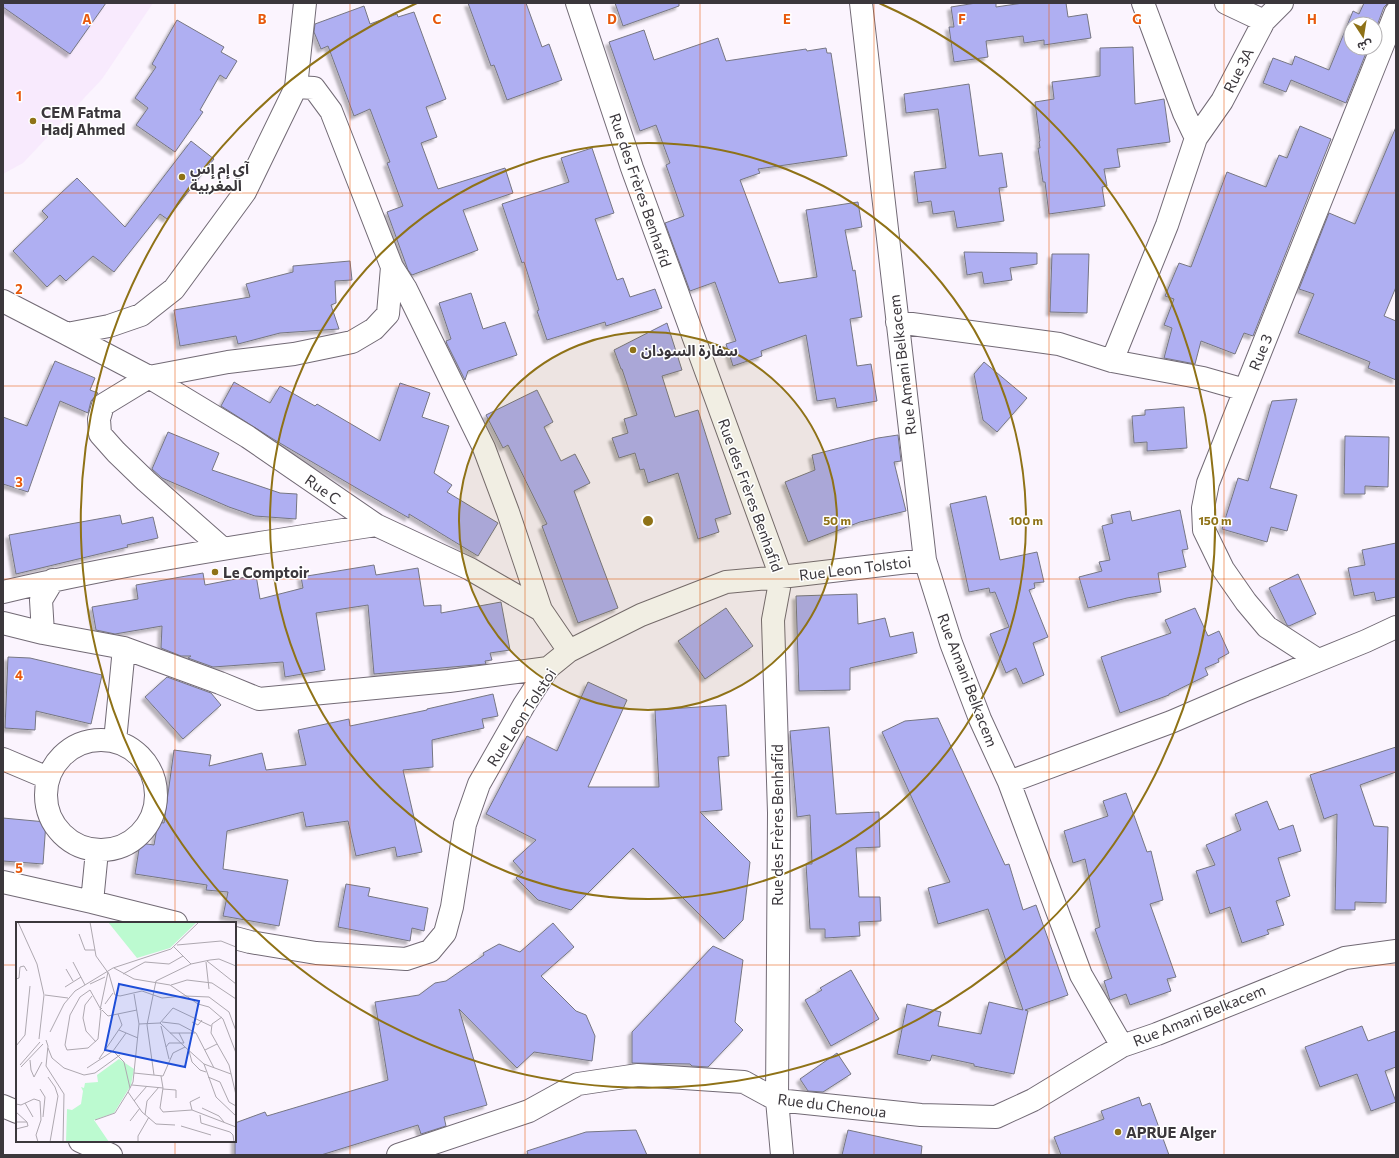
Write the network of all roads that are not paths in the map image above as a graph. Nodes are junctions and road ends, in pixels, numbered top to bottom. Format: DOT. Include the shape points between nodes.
graph roads {
  1 [pos="305,3"];
  2 [pos="577,3"];
  3 [pos="861,3"];
  4 [pos="1143,3"];
  5 [pos="1226,3"];
  6 [pos="1282,3"];
  7 [pos="1396,12"];
  8 [pos="1264,20"];
  9 [pos="296,87"];
  10 [pos="1196,138"];
  11 [pos="392,267"];
  12 [pos="3,301"];
  13 [pos="897,322"];
  14 [pos="67,334"];
  15 [pos="1112,361"];
  16 [pos="149,377"];
  17 [pos="1245,390"];
  18 [pos="376,526"];
  19 [pos="222,548"];
  20 [pos="925,560"];
  21 [pos="780,577"];
  22 [pos="53,580"];
  23 [pos="3,592"];
  24 [pos="541,610"];
  25 [pos="3,623"];
  26 [pos="1396,628"];
  27 [pos="43,634"];
  28 [pos="124,648"];
  29 [pos="569,651"];
  30 [pos="1318,660"];
  31 [pos="548,668"];
  32 [pos="115,741"];
  33 [pos="3,759"];
  34 [pos="48,778"];
  35 [pos="1009,782"];
  36 [pos="97,850"];
  37 [pos="3,882"];
  38 [pos="92,902"];
  39 [pos="172,922"];
  40 [pos="236,938"];
  41 [pos="1396,951"];
  42 [pos="1122,1046"];
  43 [pos="777,1100"];
  44 [pos="3,1106"];
  45 [pos="16,1112"];
  46 [pos="82,1142"];
  47 [pos="111,1155"];
  48 [pos="398,1155"];
  49 [pos="782,1155"];
  1 -- 9 [label="street"];
  2 -- 21 [label="street, Rue des Frères Benhafid" via="632,168"];
  3 -- 13 [label="street, Rue Amani Belkacem"];
  4 -- 10 [label="street" via="1184,113"];
  5 -- 8 [label="street"];
  6 -- 8 [label="street, Rue 3A"];
  7 -- 17 [label="street, Rue 3"];
  8 -- 10 [label="street, Rue 3A" via="1222,102"];
  9 -- 11 [label="street" via="314,88 330,111"];
  9 -- 14 [label="street" via="245,192 174,289 141,315 109,326"];
  10 -- 15 [label="street, Rue 3A" via="1167,225"];
  11 -- 16 [label="street" via="388,314 374,329 352,342"];
  11 -- 24 [label="street" via="406,289 484,448"];
  12 -- 14 [label="street, Rue C"];
  13 -- 15 [label="street" via="1059,344"];
  13 -- 20 [label="street, Rue Amani Belkacem"];
  14 -- 16 [label="street, Rue C"];
  15 -- 17 [label="street" via="1203,378"];
  16 -- 18 [label="street, Rue C" via="248,437"];
  16 -- 19 [label="street" via="103,405 99,418 100,434 146,481"];
  17 -- 30 [label="street, Rue 3" via="1208,483 1203,508 1204,530 1223,569 1267,627"];
  18 -- 19 [label="street"];
  18 -- 24 [label="street, Rue C" via="470,569"];
  19 -- 22 [label="street"];
  20 -- 21 [label="street, Rue Leon Tolstoi"];
  20 -- 35 [label="street, Rue Amani Belkacem" via="951,643 980,719"];
  21 -- 29 [label="street, Rue Leon Tolstoi" via="726,582 641,615"];
  21 -- 43 [label="street, Rue des Frères Benhafid" via="773,620 779,813"];
  22 -- 23 [label="street"];
  22 -- 27 [label="street" via="40,600"];
  24 -- 29 [label="street, Rue C"];
  25 -- 27 [label="street"];
  26 -- 30 [label="street"];
  27 -- 28 [label="street"];
  28 -- 31 [label="street" via="259,699 449,681"];
  28 -- 32 [label="street"];
  29 -- 31 [label="street, Rue Leon Tolstoi"];
  30 -- 35 [label="street" via="1171,722"];
  31 -- 40 [label="street, Rue Leon Tolstoi" via="479,784 465,824 452,907 445,933 430,951 406,960 316,952"];
  32 -- 34 [label="street" via="98,740 77,745 56,763"];
  32 -- 36 [label="street" via="132,749 146,762 154,778 157,797 153,815 143,831 128,843 111,849"];
  33 -- 34 [label="street"];
  34 -- 36 [label="street" via="46,796 49,815 59,831 74,843"];
  35 -- 42 [label="street, Rue Amani Belkacem" via="1081,975"];
  36 -- 38 [label="street"];
  37 -- 38 [label="street"];
  38 -- 39 [label="street"];
  41 -- 42 [label="street, Rue Amani Belkacem" via="1345,958"];
  42 -- 43 [label="street, Rue du Chenoua" via="1033,1100 996,1117 921,1115"];
  43 -- 48 [label="street, Rue du Chenoua" via="744,1082 638,1075 578,1084 530,1111"];
  43 -- 49 [label="street, Rue des Frères Benhafid"];
  44 -- 45 [label="street"];
  46 -- 47 [label="street"];
}
